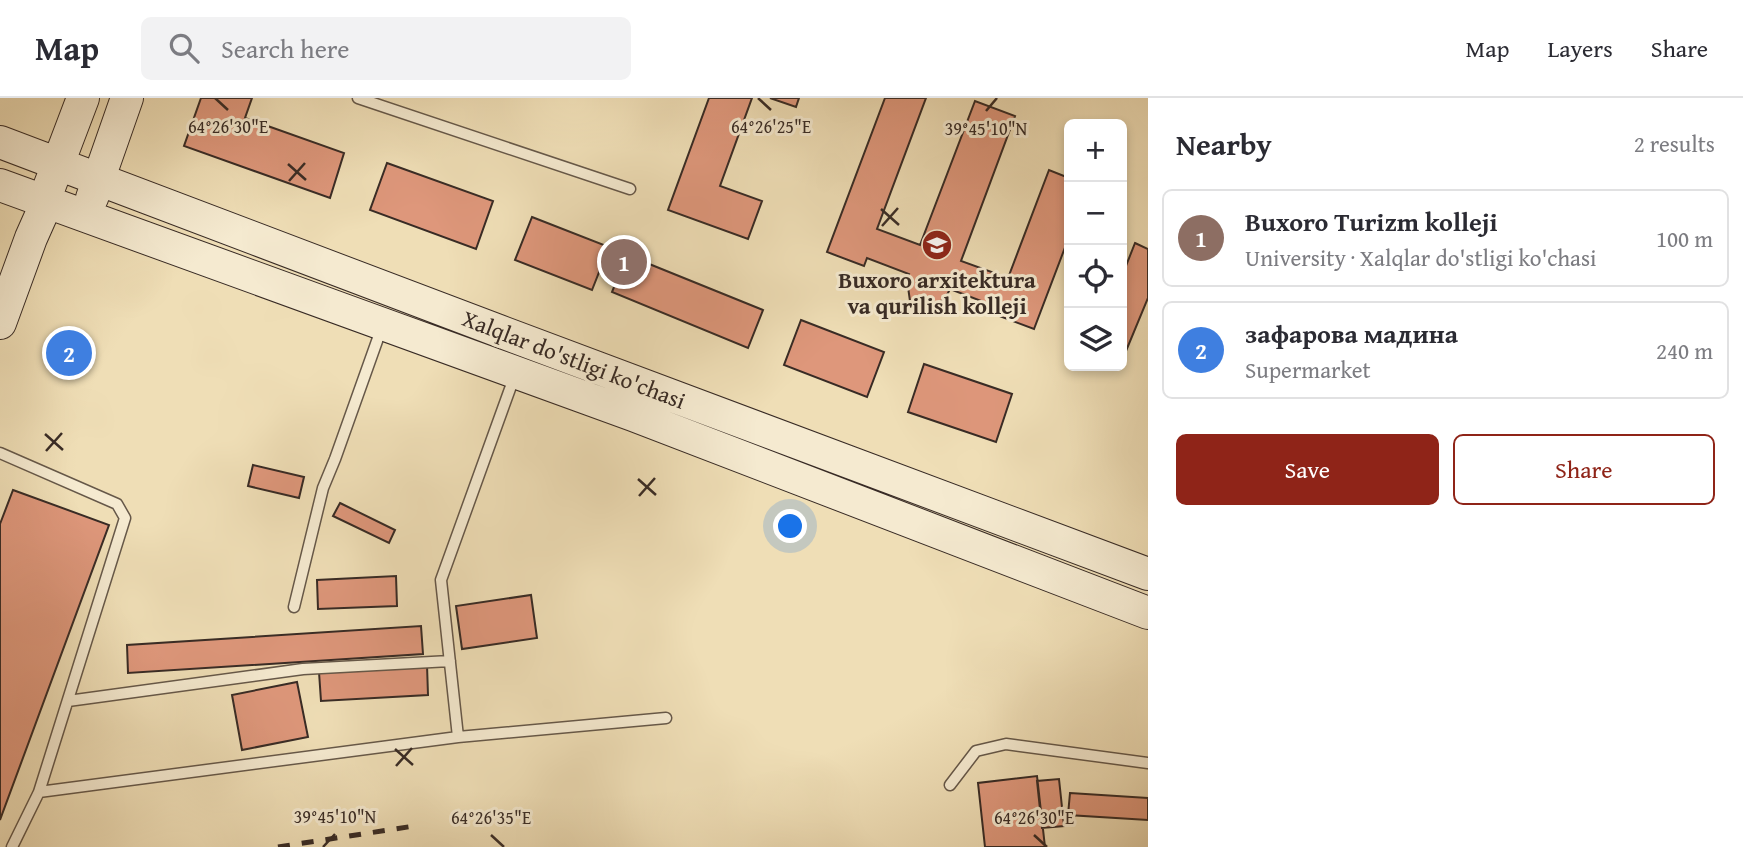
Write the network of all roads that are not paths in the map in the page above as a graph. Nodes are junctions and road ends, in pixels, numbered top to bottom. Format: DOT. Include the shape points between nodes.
graph roads {
  1 [pos="83,98"];
  2 [pos="127,98"];
  3 [pos="358,98"];
  4 [pos="0,142"];
  5 [pos="57,165"];
  6 [pos="98,179"];
  7 [pos="0,185"];
  8 [pos="630,189"];
  9 [pos="46,201"];
  10 [pos="87,216"];
  11 [pos="0,323"];
  12 [pos="383,324"];
  13 [pos="516,372"];
  14 [pos="0,453"];
  15 [pos="1148,574"];
  16 [pos="294,607"];
  17 [pos="1148,612"];
  18 [pos="450,661"];
  19 [pos="68,701"];
  20 [pos="666,718"];
  21 [pos="458,737"];
  22 [pos="1148,763"];
  23 [pos="950,785"];
  24 [pos="39,792"];
  25 [pos="12,847"];
  1 -- 5 [label="main road"];
  2 -- 6 [label="main road"];
  3 -- 8 [label="lane"];
  4 -- 5 [label="main road, Xalqlar do'stligi ko'chasi"];
  5 -- 6 [label="main road, Xalqlar do'stligi ko'chasi"];
  5 -- 9 [label="main road"];
  6 -- 10 [label="main road"];
  6 -- 15 [label="main road, Xalqlar do'stligi ko'chasi"];
  7 -- 9 [label="main road, Xalqlar do'stligi ko'chasi"];
  9 -- 10 [label="main road, Xalqlar do'stligi ko'chasi"];
  9 -- 11 [label="main road"];
  10 -- 12 [label="main road, Xalqlar do'stligi ko'chasi"];
  12 -- 13 [label="main road, Xalqlar do'stligi ko'chasi"];
  12 -- 16 [label="lane" via="323,488"];
  13 -- 17 [label="main road, Xalqlar do'stligi ko'chasi"];
  13 -- 18 [label="lane" via="441,580"];
  14 -- 19 [label="lane" via="117,504 125,518"];
  18 -- 19 [label="lane" via="303,669"];
  18 -- 21 [label="lane"];
  19 -- 24 [label="lane"];
  20 -- 21 [label="lane"];
  21 -- 24 [label="lane"];
  22 -- 23 [label="lane" via="1006,744 976,751"];
  24 -- 25 [label="lane"];
}
